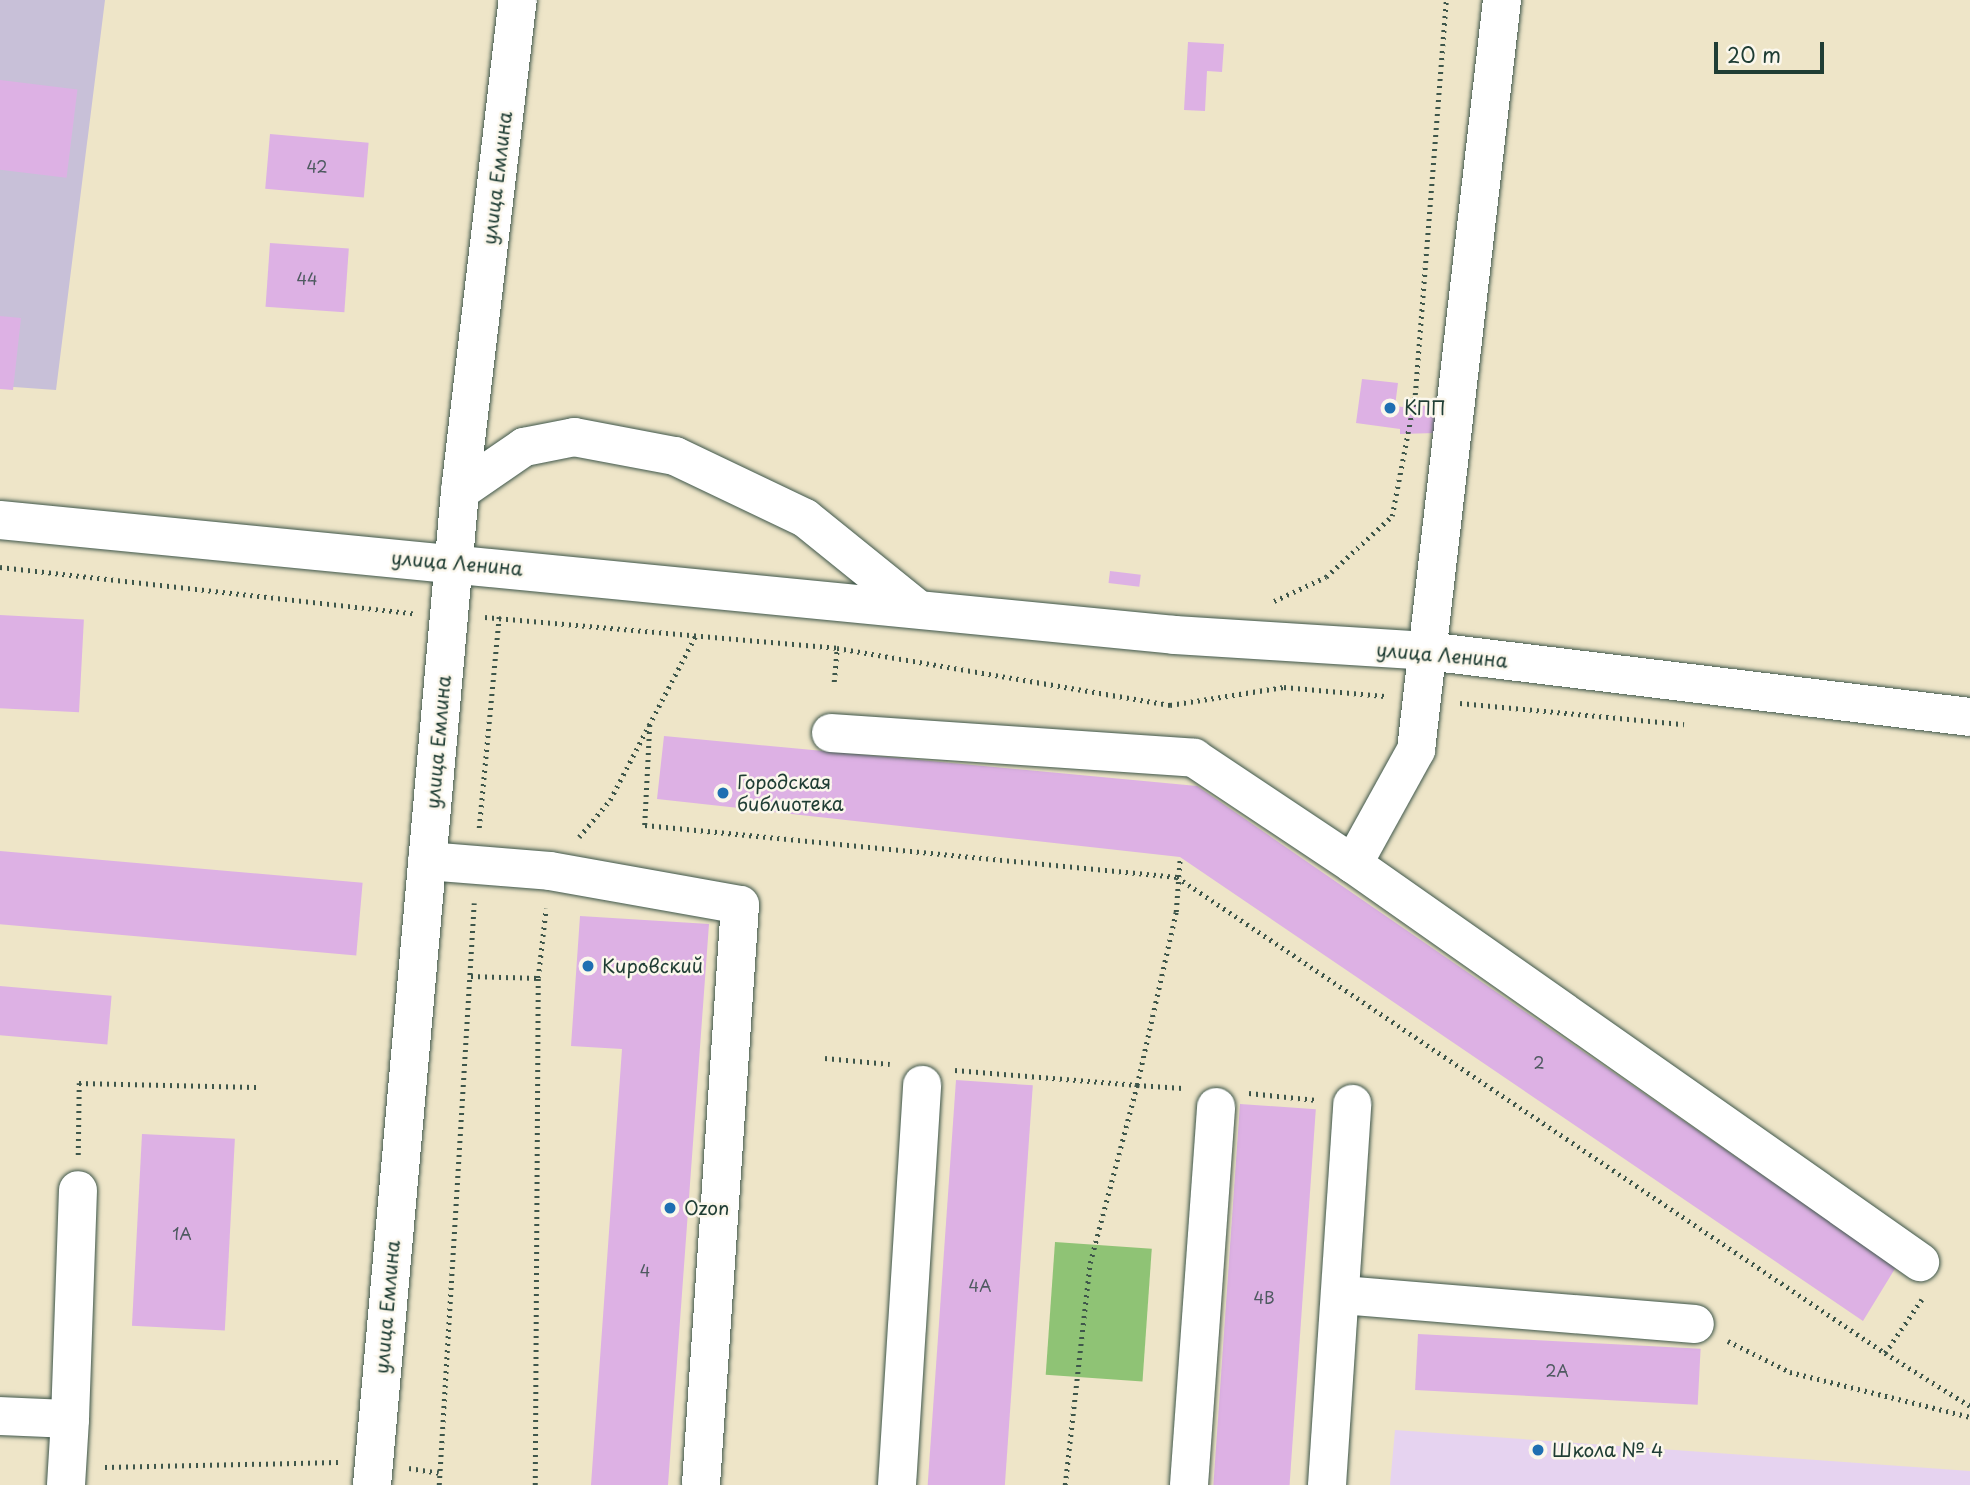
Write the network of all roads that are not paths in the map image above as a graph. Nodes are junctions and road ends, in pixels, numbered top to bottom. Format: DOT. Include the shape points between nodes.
graph roads {
  1 [pos="518,0"];
  2 [pos="1503,0"];
  3 [pos="460,491"];
  4 [pos="0,520"];
  5 [pos="453,563"];
  6 [pos="914,606"];
  7 [pos="1427,651"];
  8 [pos="1970,717"];
  9 [pos="831,733"];
  10 [pos="427,861"];
  11 [pos="1353,864"];
  12 [pos="923,1073"];
  13 [pos="1216,1099"];
  14 [pos="1352,1104"];
  15 [pos="78,1190"];
  16 [pos="1920,1262"];
  17 [pos="1342,1295"];
  18 [pos="1695,1324"];
  19 [pos="0,1416"];
  20 [pos="70,1419"];
  21 [pos="373,1473"];
  22 [pos="67,1476"];
  23 [pos="701,1485"];
  24 [pos="897,1485"];
  25 [pos="1189,1485"];
  26 [pos="1328,1485"];
  1 -- 3 [label="street, улица Емлина"];
  2 -- 7 [label="street"];
  3 -- 5 [label="street, улица Емлина"];
  3 -- 6 [label="street" via="524,447 575,436 675,456 805,518"];
  4 -- 5 [label="street, улица Ленина"];
  5 -- 6 [label="street, улица Ленина"];
  5 -- 10 [label="street, улица Емлина"];
  6 -- 7 [label="street, улица Ленина" via="1174,635"];
  7 -- 8 [label="street, улица Ленина"];
  7 -- 11 [label="street" via="1416,750"];
  9 -- 11 [label="street" via="1194,758"];
  10 -- 21 [label="street, улица Емлина"];
  10 -- 23 [label="street" via="550,871 740,905"];
  11 -- 16 [label="street"];
  12 -- 24 [label="street"];
  13 -- 25 [label="street"];
  14 -- 17 [label="street"];
  15 -- 20 [label="street"];
  17 -- 18 [label="street"];
  17 -- 26 [label="street"];
  19 -- 20 [label="street"];
  20 -- 22 [label="street"];
}
